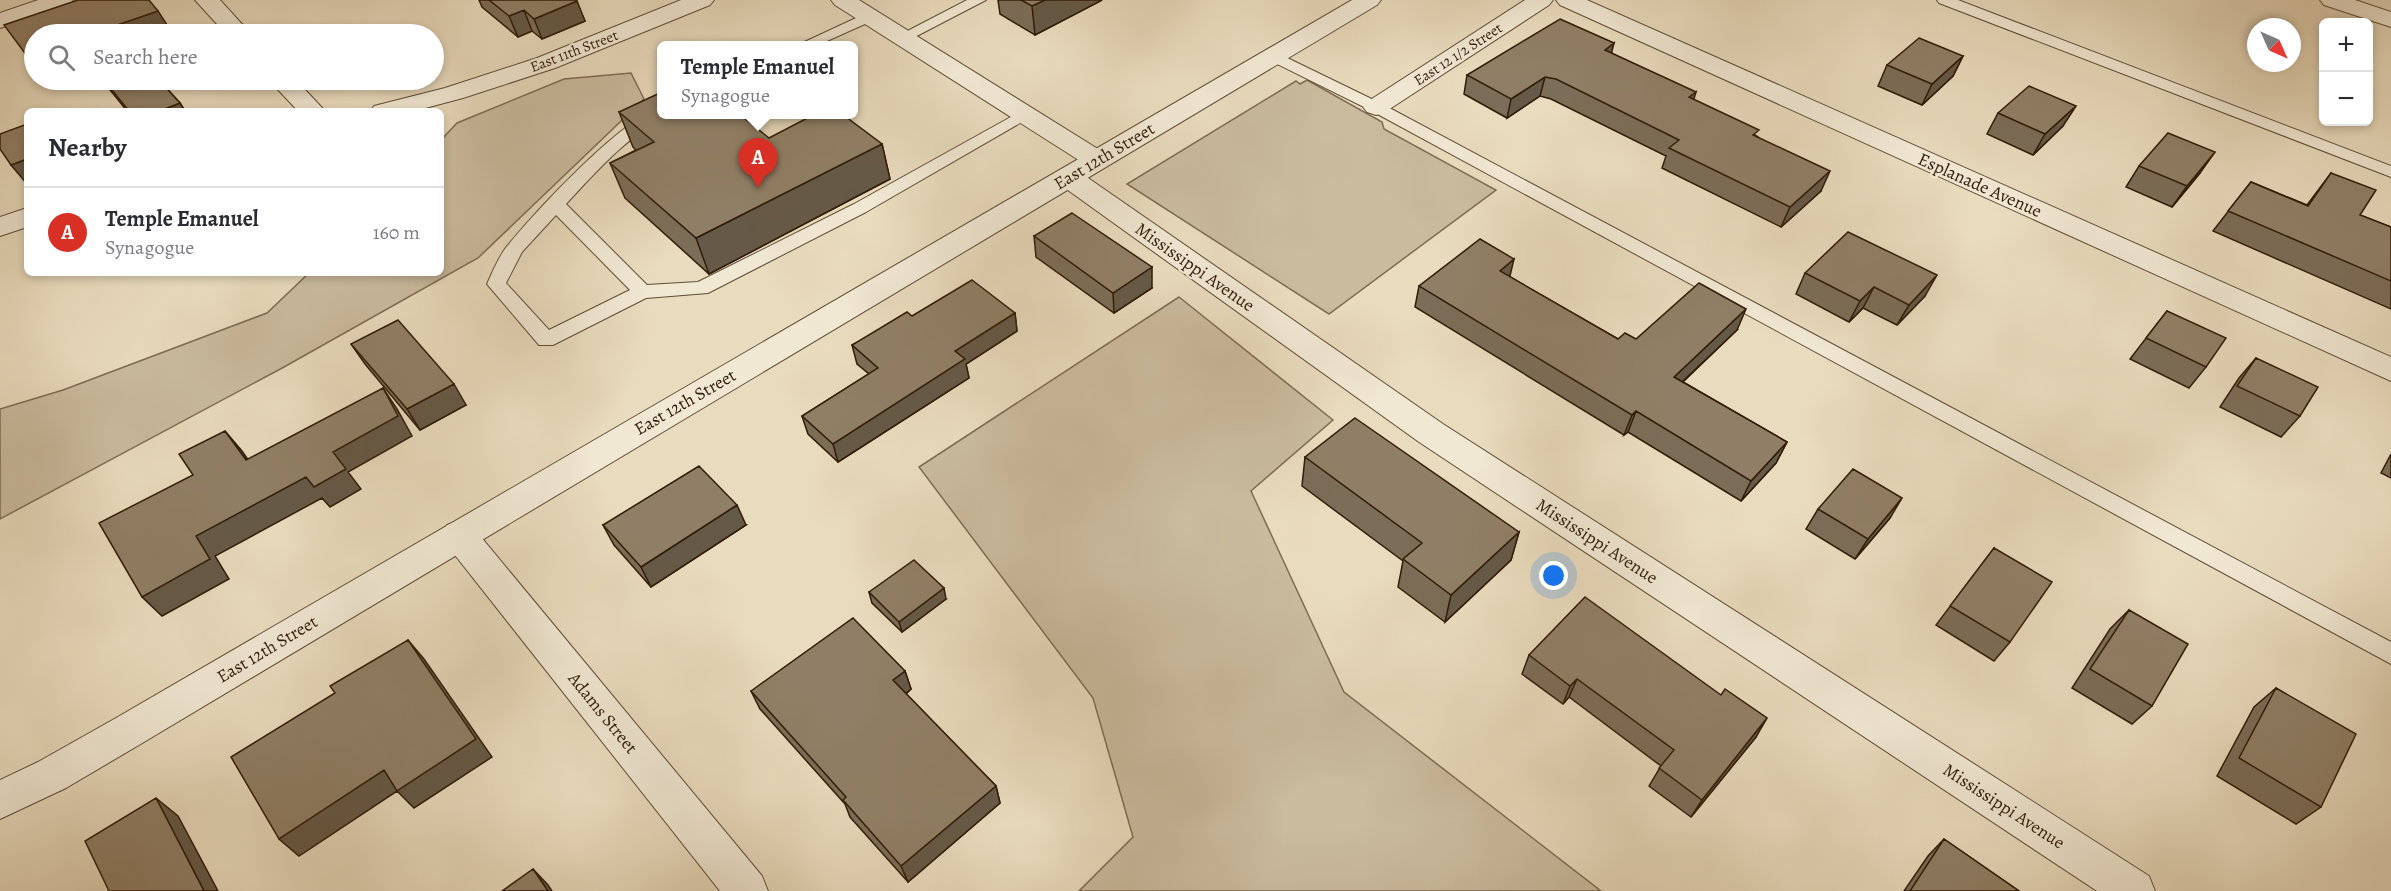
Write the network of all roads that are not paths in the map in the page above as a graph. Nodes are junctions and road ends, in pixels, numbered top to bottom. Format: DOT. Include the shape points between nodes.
graph roads {
  1 [pos="61,0"];
  2 [pos="207,0"];
  3 [pos="702,0"];
  4 [pos="843,0"];
  5 [pos="979,0"];
  6 [pos="1369,0"];
  7 [pos="1541,0"];
  8 [pos="1568,0"];
  9 [pos="1944,0"];
  10 [pos="2332,0"];
  11 [pos="869,17"];
  12 [pos="2391,20"];
  13 [pos="0,21"];
  14 [pos="230,24"];
  15 [pos="902,38"];
  16 [pos="815,41"];
  17 [pos="1273,56"];
  18 [pos="292,90"];
  19 [pos="1376,107"];
  20 [pos="309,108"];
  21 [pos="395,108"];
  22 [pos="657,114"];
  23 [pos="1026,115"];
  24 [pos="1082,168"];
  25 [pos="2391,172"];
  26 [pos="556,205"];
  27 [pos="24,218"];
  28 [pos="0,227"];
  29 [pos="643,292"];
  30 [pos="2391,370"];
  31 [pos="459,536"];
  32 [pos="2391,654"];
  33 [pos="0,801"];
  34 [pos="747,891"];
  35 [pos="2134,891"];
  1 -- 13 [label="street"];
  2 -- 14 [label="street"];
  3 -- 21 [label="street, East 11th Street" via="546,63"];
  4 -- 11 [label="street, Mississippi Avenue"];
  5 -- 15 [label="lane"];
  6 -- 17 [label="street, East 12th Street"];
  7 -- 19 [label="street, East 12 1/2 Street"];
  8 -- 30 [label="street, Esplanade Avenue"];
  9 -- 25 [label="lane"];
  10 -- 12 [label="street"];
  11 -- 15 [label="street, Mississippi Avenue"];
  11 -- 16 [label="lane"];
  15 -- 23 [label="street, Mississippi Avenue"];
  17 -- 19 [label="lane"];
  17 -- 24 [label="street, East 12th Street"];
  18 -- 20 [label="street"];
  19 -- 32 [label="lane"];
  22 -- 26 [label="lane" via="643,120"];
  23 -- 24 [label="street, Mississippi Avenue"];
  23 -- 29 [label="lane" via="868,203 701,288"];
  24 -- 31 [label="street, East 12th Street"];
  24 -- 35 [label="street, Mississippi Avenue" via="1431,433"];
  26 -- 29 [label="lane"];
  26 -- 29 [label="lane" via="514,249 495,284 546,340"];
  27 -- 28 [label="street"];
  31 -- 33 [label="street, East 12th Street" via="52,775"];
  31 -- 34 [label="street, Adams Street"];
}
